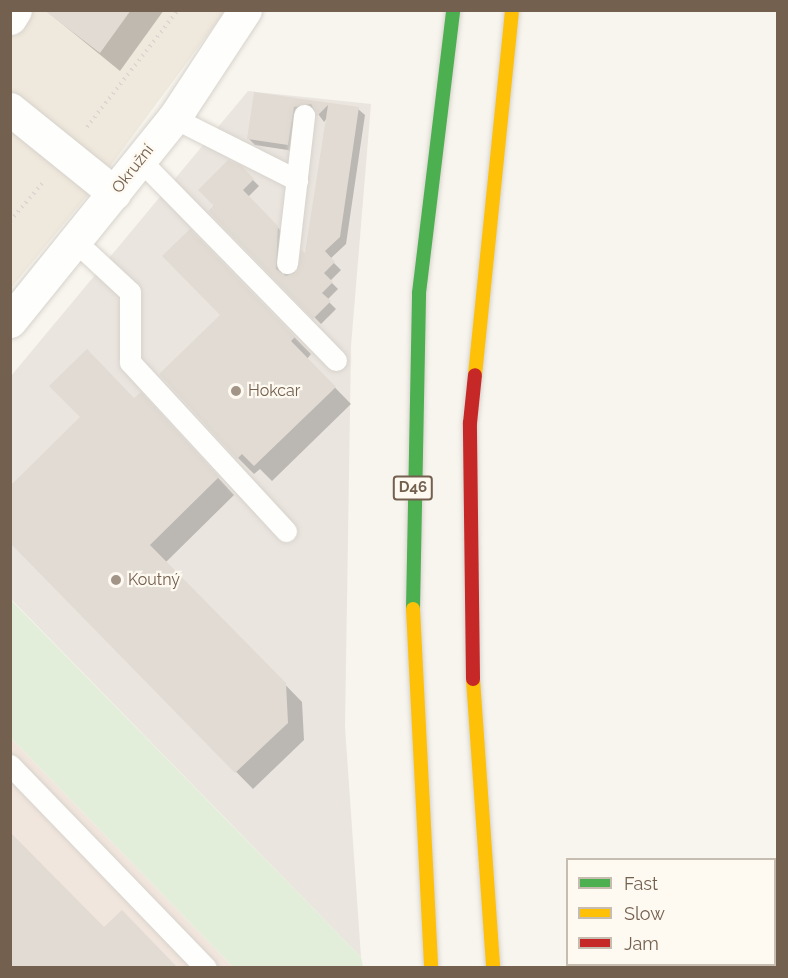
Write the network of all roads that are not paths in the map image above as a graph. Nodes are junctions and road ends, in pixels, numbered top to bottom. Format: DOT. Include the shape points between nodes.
graph roads {
  1 [pos="15,10"];
  2 [pos="245,10"];
  3 [pos="453,10"];
  4 [pos="512,10"];
  5 [pos="10,18"];
  6 [pos="10,109"];
  7 [pos="304,115"];
  8 [pos="174,118"];
  9 [pos="140,160"];
  10 [pos="297,180"];
  11 [pos="114,193"];
  12 [pos="75,241"];
  13 [pos="287,263"];
  14 [pos="10,321"];
  15 [pos="336,360"];
  16 [pos="286,531"];
  17 [pos="10,765"];
  18 [pos="206,968"];
  19 [pos="431,968"];
  20 [pos="493,968"];
  1 -- 5 [label="street"];
  2 -- 8 [label="street, Okružní"];
  3 -- 19 [label="highway, D46" via="419,293 412,498 414,688"];
  4 -- 20 [label="highway" via="470,423 474,725"];
  6 -- 11 [label="street"];
  7 -- 10 [label="lane"];
  8 -- 9 [label="street, Okružní"];
  8 -- 10 [label="lane"];
  9 -- 11 [label="street, Okružní"];
  9 -- 15 [label="lane"];
  10 -- 13 [label="lane"];
  11 -- 12 [label="street, Okružní"];
  12 -- 14 [label="street, Okružní"];
  12 -- 16 [label="lane" via="130,292 130,362"];
  17 -- 18 [label="lane"];
}
